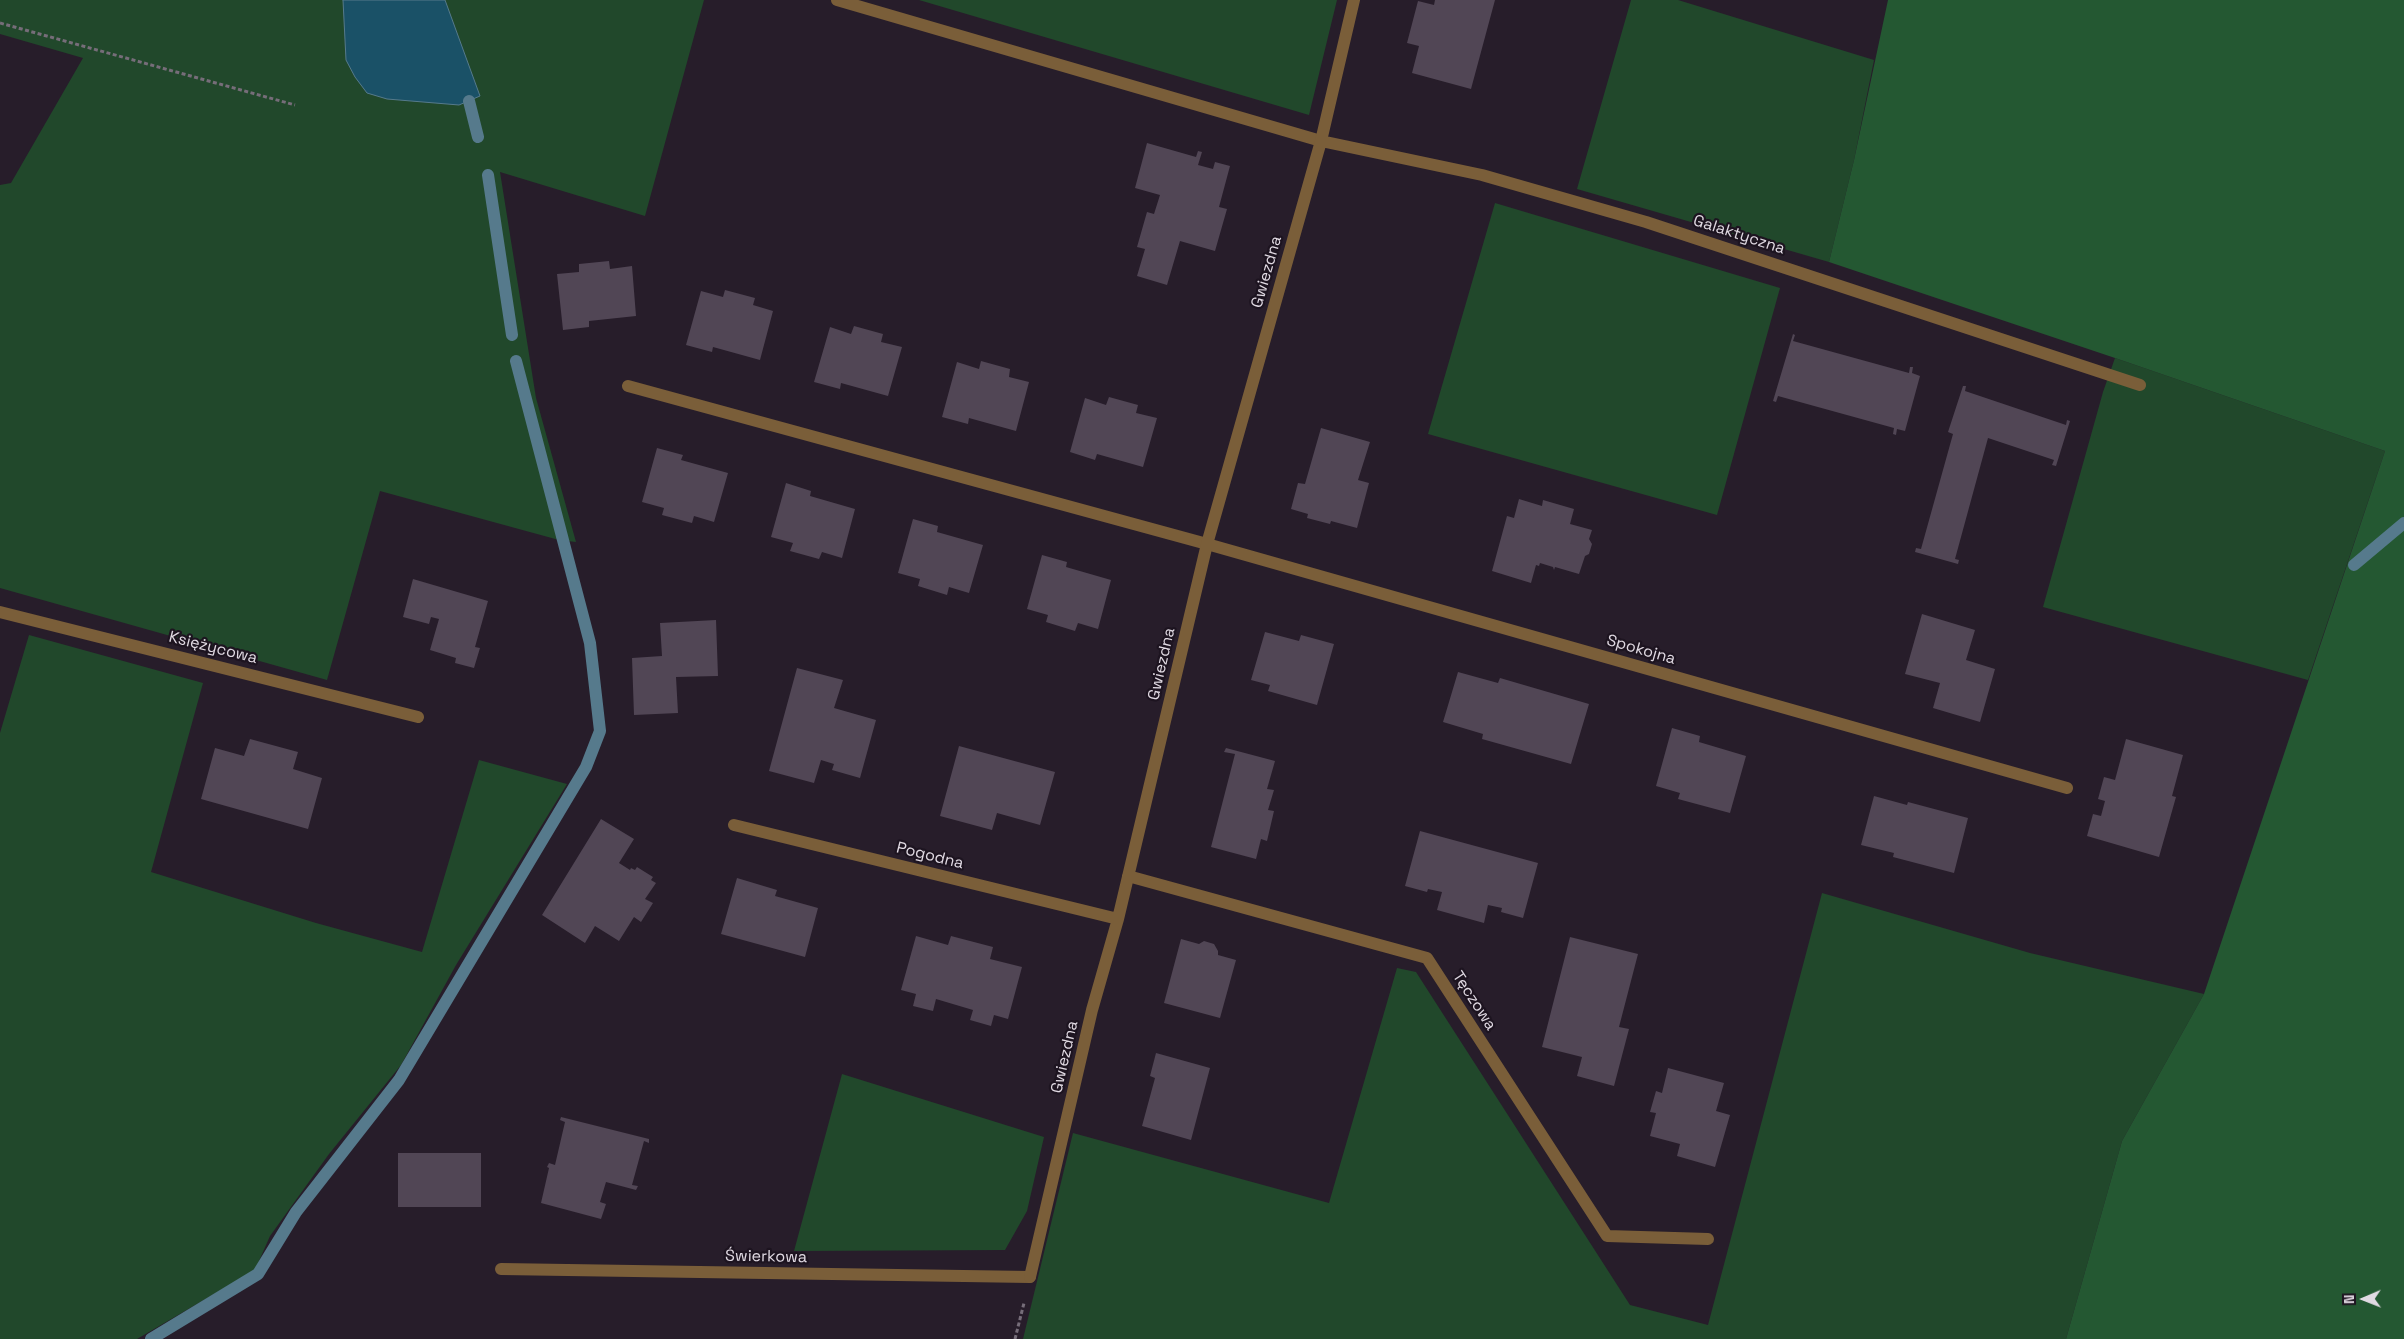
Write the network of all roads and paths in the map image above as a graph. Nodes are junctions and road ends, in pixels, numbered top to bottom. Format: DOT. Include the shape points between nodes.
graph roads {
  1 [pos="837,0"];
  2 [pos="1354,0"];
  3 [pos="0,23"];
  4 [pos="295,104"];
  5 [pos="1321,141"];
  6 [pos="2140,385"];
  7 [pos="628,386"];
  8 [pos="1207,544"];
  9 [pos="0,612"];
  10 [pos="418,717"];
  11 [pos="2067,788"];
  12 [pos="734,825"];
  13 [pos="1128,876"];
  14 [pos="1118,919"];
  15 [pos="1708,1239"];
  16 [pos="502,1270"];
  17 [pos="1030,1277"];
  18 [pos="1015,1339"];
  1 -- 5 [label="street, Galaktyczna"];
  2 -- 5 [label="street, Gwiezdna"];
  3 -- 4 [label="path"];
  5 -- 6 [label="street, Galaktyczna" via="1482,175 1646,222"];
  5 -- 8 [label="street, Gwiezdna"];
  7 -- 8 [label="street, Spokojna"];
  8 -- 11 [label="street, Spokojna"];
  8 -- 13 [label="street, Gwiezdna"];
  9 -- 10 [label="street, Księżycowa"];
  12 -- 14 [label="street, Pogodna"];
  13 -- 14 [label="street, Gwiezdna"];
  13 -- 15 [label="street, Tęczowa" via="1427,958 1607,1236"];
  14 -- 17 [label="street, Gwiezdna" via="1092,1010"];
  16 -- 17 [label="street, Świerkowa"];
  17 -- 18 [label="path"];
}
